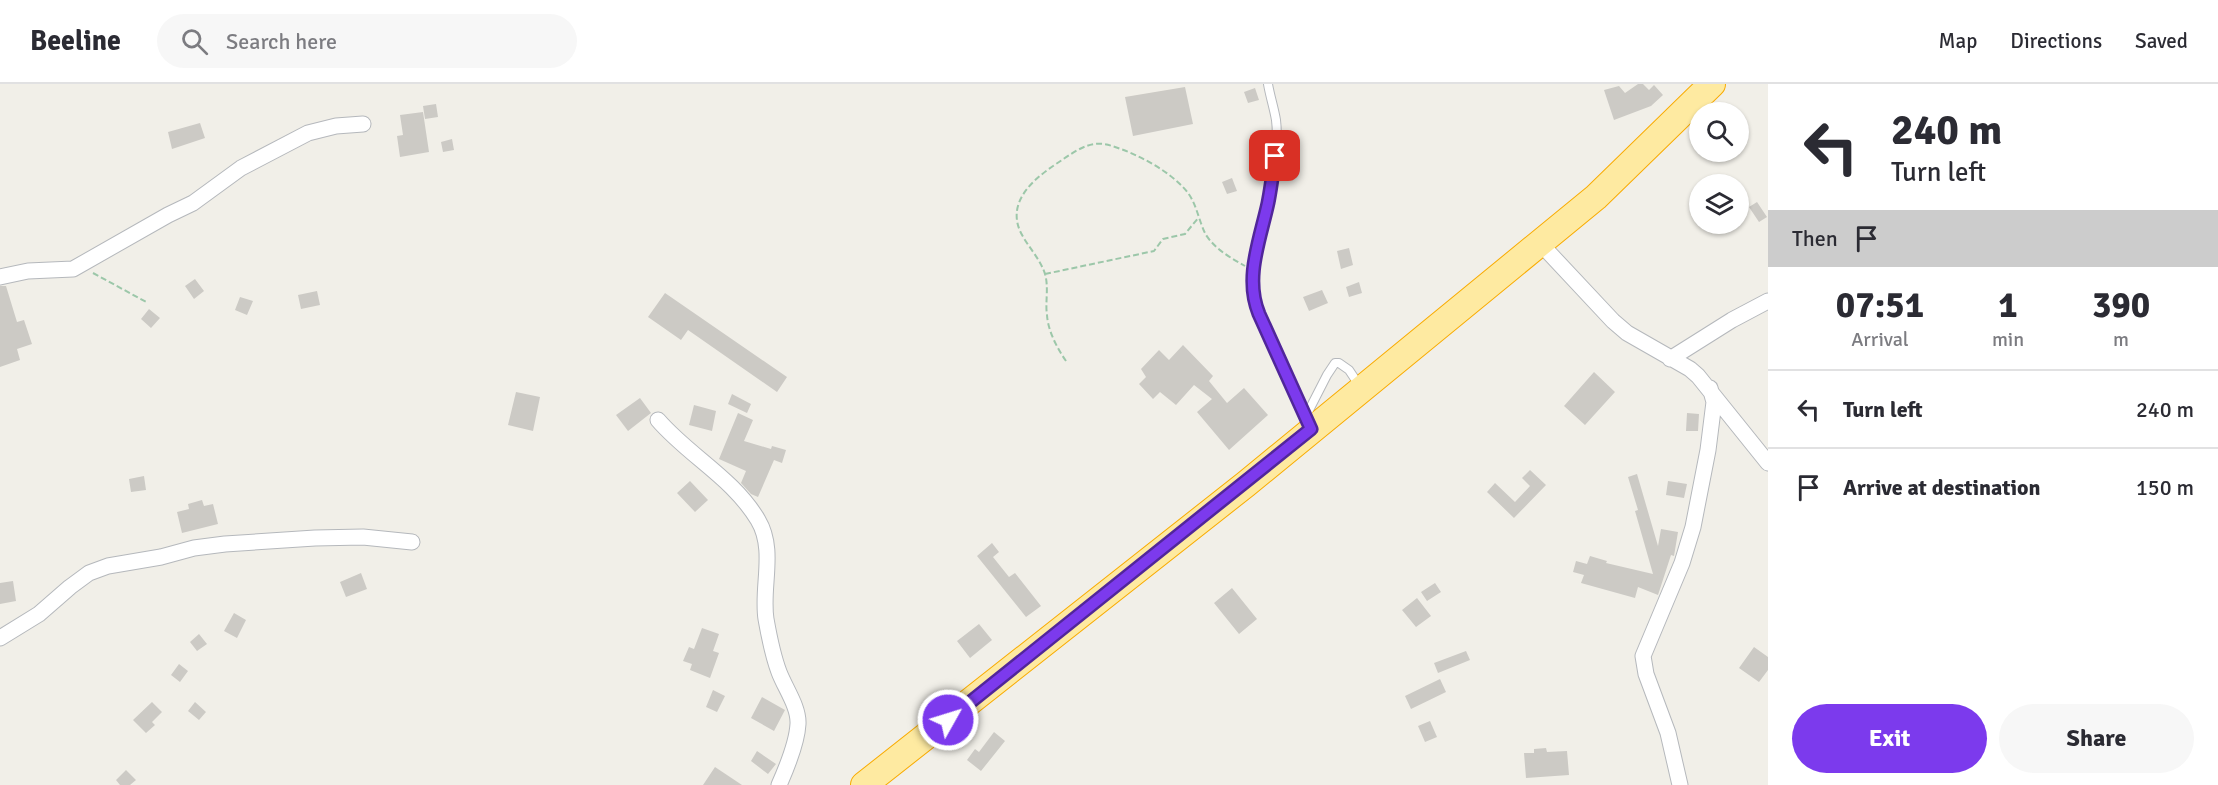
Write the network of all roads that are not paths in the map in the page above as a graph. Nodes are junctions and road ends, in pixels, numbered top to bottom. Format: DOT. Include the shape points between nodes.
graph roads {
  1 [pos="1268,84"];
  2 [pos="1712,84"];
  3 [pos="363,124"];
  4 [pos="1539,242"];
  5 [pos="0,277"];
  6 [pos="1768,301"];
  7 [pos="1670,359"];
  8 [pos="1710,388"];
  9 [pos="1362,389"];
  10 [pos="658,420"];
  11 [pos="1309,423"];
  12 [pos="1768,463"];
  13 [pos="412,542"];
  14 [pos="0,638"];
  15 [pos="779,785"];
  16 [pos="864,785"];
  17 [pos="1680,785"];
  1 -- 11 [label="lane" via="1276,122 1275,156 1252,270 1253,301"];
  2 -- 4 [label="highway" via="1596,197"];
  3 -- 5 [label="street" via="308,133 241,168 193,203 73,269"];
  4 -- 7 [label="street" via="1613,321"];
  4 -- 9 [label="highway"];
  6 -- 7 [label="street"];
  7 -- 8 [label="street" via="1690,369"];
  8 -- 12 [label="street"];
  8 -- 17 [label="street" via="1713,402 1708,450 1693,527 1643,656"];
  9 -- 11 [label="highway"];
  9 -- 11 [label="lane" via="1349,370 1337,363 1327,375"];
  10 -- 15 [label="street" via="728,482 763,531 766,616 778,670 798,725"];
  11 -- 16 [label="highway"];
  13 -- 14 [label="street" via="363,537 225,544 108,566 89,573 39,614"];
}
